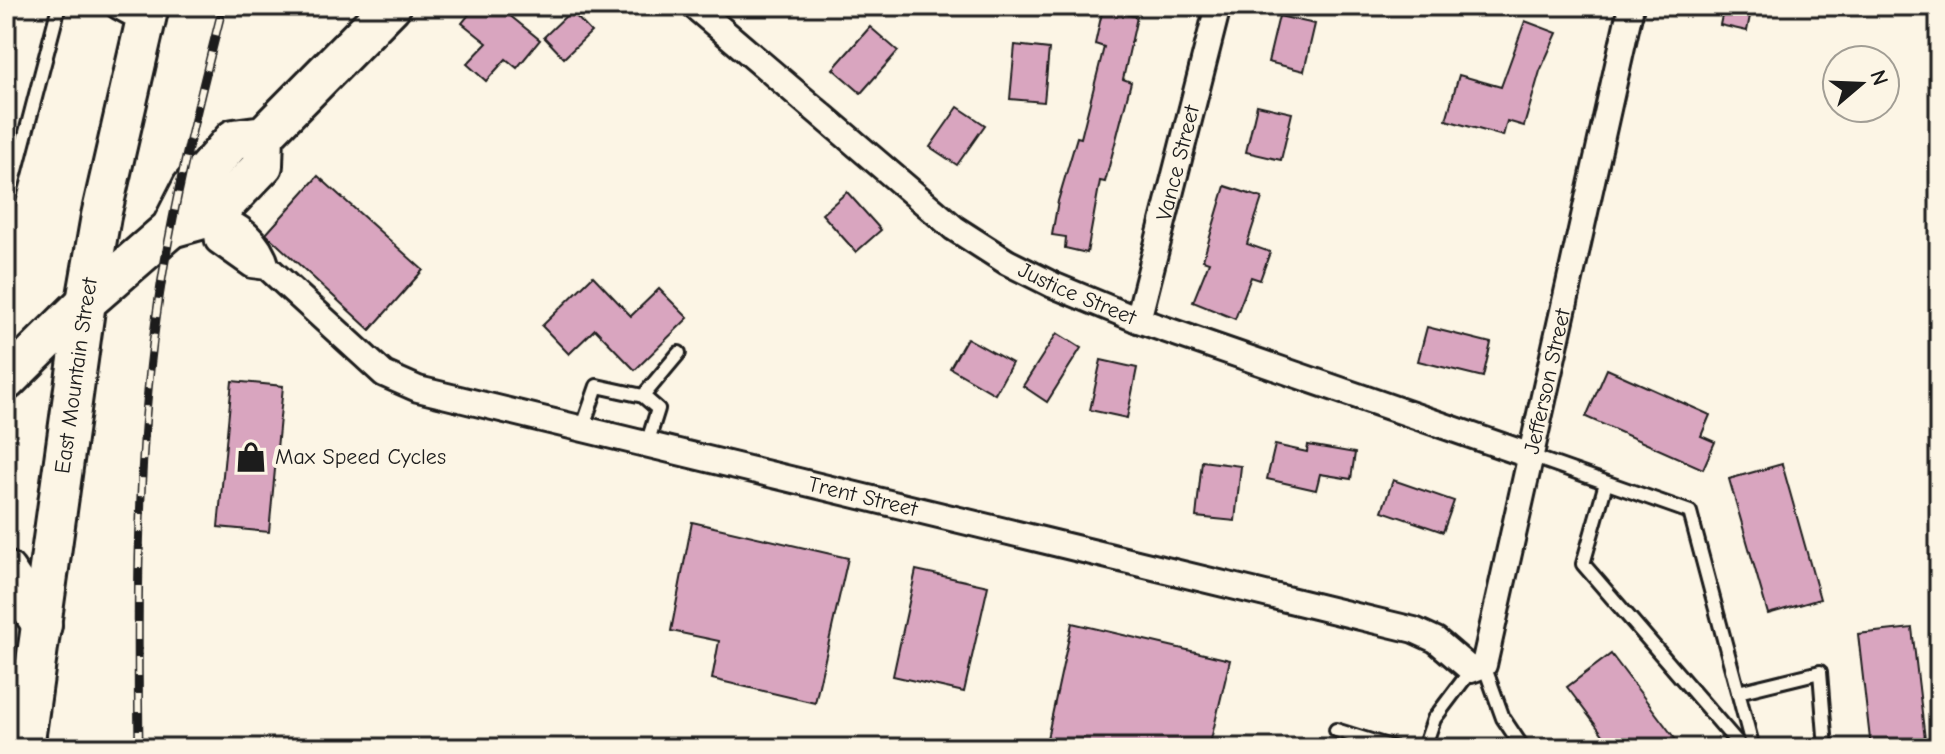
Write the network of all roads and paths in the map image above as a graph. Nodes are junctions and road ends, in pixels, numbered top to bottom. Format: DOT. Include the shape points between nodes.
graph roads {
  1 [pos="59,6"];
  2 [pos="391,6"];
  3 [pos="694,6"];
  4 [pos="1218,6"];
  5 [pos="1631,6"];
  6 [pos="137,11"];
  7 [pos="264,135"];
  8 [pos="6,209"];
  9 [pos="214,216"];
  10 [pos="171,228"];
  11 [pos="86,302"];
  12 [pos="1138,320"];
  13 [pos="679,353"];
  14 [pos="6,381"];
  15 [pos="643,396"];
  16 [pos="582,429"];
  17 [pos="647,444"];
  18 [pos="1531,456"];
  19 [pos="1606,483"];
  20 [pos="6,571"];
  21 [pos="42,625"];
  22 [pos="1478,667"];
  23 [pos="1738,692"];
  24 [pos="1336,730"];
  25 [pos="24,748"];
  26 [pos="1394,748"];
  27 [pos="1424,748"];
  28 [pos="1523,748"];
  29 [pos="1742,748"];
  30 [pos="1753,748"];
  31 [pos="1826,748"];
  1 -- 8 [label="lane"];
  2 -- 7 [label="main road"];
  3 -- 12 [label="street, Justice Street" via="954,228 1040,279"];
  4 -- 12 [label="street, Vance Street"];
  5 -- 18 [label="street, Jefferson Street"];
  6 -- 11 [label="main road, East Mountain Street"];
  7 -- 9 [label="main road" via="263,165"];
  7 -- 10 [label="main road" via="234,139 192,187"];
  9 -- 10 [label="main road"];
  9 -- 16 [label="street, Trent Street" via="218,241 252,265 267,267 384,374 418,389"];
  10 -- 11 [label="main road"];
  11 -- 14 [label="main road"];
  11 -- 21 [label="main road, East Mountain Street"];
  12 -- 18 [label="street, Justice Street"];
  13 -- 15 [label="lane"];
  15 -- 16 [label="lane" via="597,386"];
  15 -- 17 [label="lane" via="658,409"];
  16 -- 17 [label="street, Trent Street"];
  17 -- 22 [label="street, Trent Street" via="1414,630"];
  18 -- 19 [label="lane"];
  18 -- 22 [label="street, Jefferson Street"];
  19 -- 23 [label="lane" via="1690,512"];
  19 -- 29 [label="lane" via="1583,564"];
  20 -- 21 [label="main road"];
  21 -- 25 [label="main road, East Mountain Street"];
  22 -- 27 [label="lane" via="1434,719"];
  22 -- 28 [label="lane"];
  23 -- 30 [label="lane"];
  23 -- 31 [label="lane" via="1820,672"];
  24 -- 26 [label="lane"];
}
